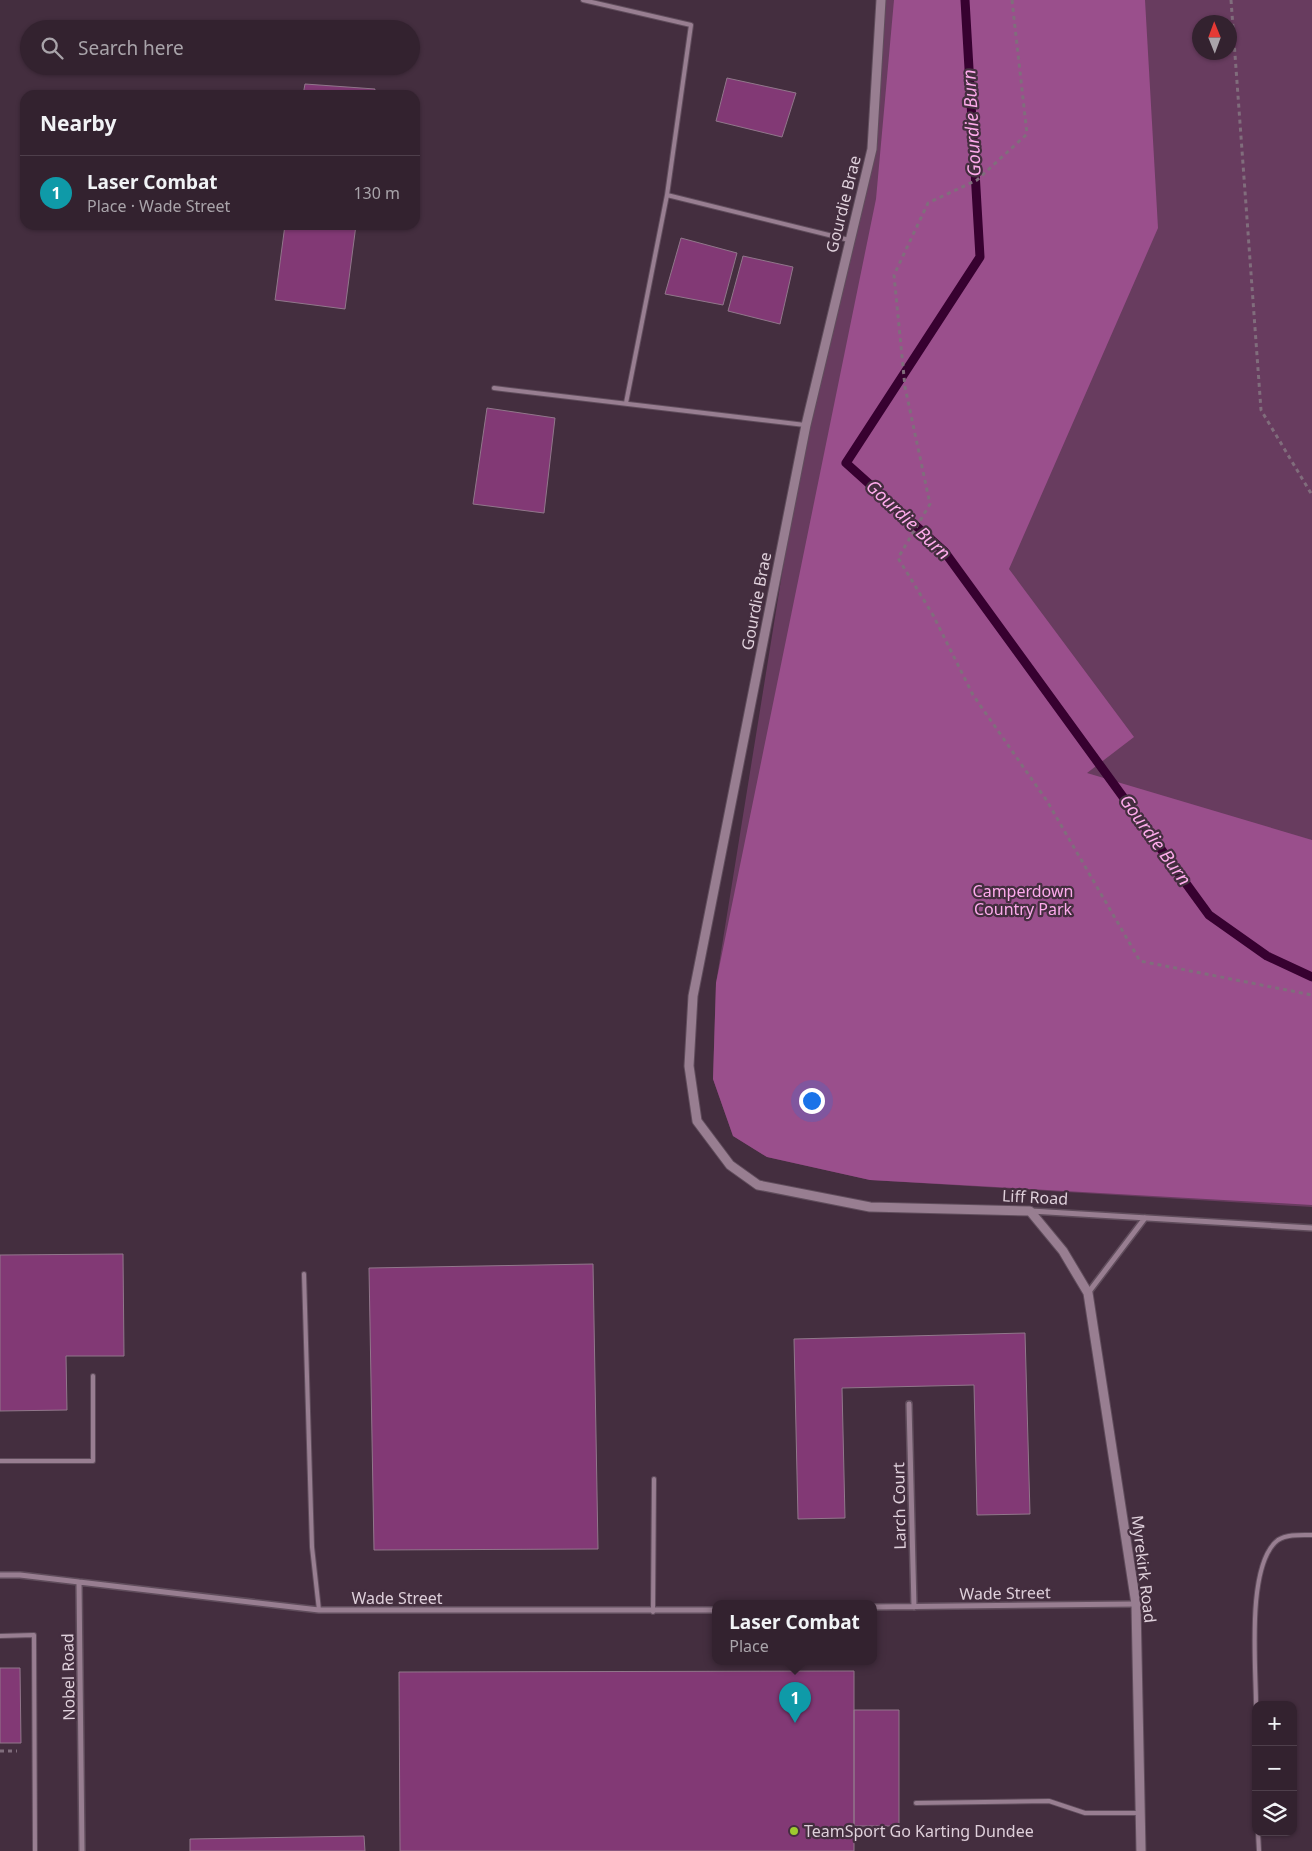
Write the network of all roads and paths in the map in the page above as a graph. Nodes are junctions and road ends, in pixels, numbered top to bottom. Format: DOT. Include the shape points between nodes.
graph roads {
  1 [pos="583,0"];
  2 [pos="882,0"];
  3 [pos="1012,0"];
  4 [pos="1231,0"];
  5 [pos="668,195"];
  6 [pos="849,240"];
  7 [pos="494,388"];
  8 [pos="626,403"];
  9 [pos="806,425"];
  10 [pos="1312,496"];
  11 [pos="1312,995"];
  12 [pos="758,1185"];
  13 [pos="1030,1211"];
  14 [pos="1146,1218"];
  15 [pos="1312,1228"];
  16 [pos="304,1274"];
  17 [pos="1088,1293"];
  18 [pos="92,1376"];
  19 [pos="909,1404"];
  20 [pos="0,1461"];
  21 [pos="654,1479"];
  22 [pos="1312,1535"];
  23 [pos="0,1575"];
  24 [pos="79,1582"];
  25 [pos="1136,1604"];
  26 [pos="877,1607"];
  27 [pos="914,1607"];
  28 [pos="319,1610"];
  29 [pos="712,1610"];
  30 [pos="653,1612"];
  31 [pos="0,1636"];
  32 [pos="1256,1701"];
  33 [pos="916,1803"];
  34 [pos="1140,1813"];
  35 [pos="1258,1836"];
  36 [pos="35,1851"];
  37 [pos="82,1851"];
  38 [pos="1141,1851"];
  39 [pos="1259,1851"];
  1 -- 5 [label="lane" via="690,25"];
  2 -- 6 [label="street, Gourdie Brae" via="872,149"];
  3 -- 11 [label="path" via="1027,134 977,180 928,203 894,275 905,387 930,504 898,558 934,615 973,695 1048,801 1140,961"];
  4 -- 10 [label="path" via="1261,410"];
  5 -- 6 [label="lane"];
  5 -- 8 [label="lane"];
  6 -- 9 [label="street, Gourdie Brae"];
  7 -- 8 [label="lane"];
  8 -- 9 [label="lane"];
  9 -- 12 [label="street, Gourdie Brae" via="694,996 689,1066 697,1121 730,1164"];
  12 -- 13 [label="street, Liff Road" via="870,1207"];
  13 -- 14 [label="street, Liff Road"];
  13 -- 17 [label="street, Myrekirk Road" via="1063,1251"];
  14 -- 15 [label="street, Liff Road"];
  14 -- 17 [label="street"];
  16 -- 28 [label="lane" via="312,1547"];
  17 -- 25 [label="street, Myrekirk Road"];
  18 -- 20 [label="lane" via="93,1461"];
  19 -- 27 [label="street, Larch Court"];
  21 -- 30 [label="lane"];
  22 -- 32 [label="lane" via="1294,1535 1279,1540 1266,1555 1259,1576 1256,1615"];
  23 -- 24 [label="street"];
  24 -- 28 [label="street, Wade Street"];
  24 -- 37 [label="street, Nobel Road"];
  25 -- 27 [label="street, Wade Street"];
  25 -- 34 [label="street, Myrekirk Road"];
  26 -- 27 [label="street, Wade Street"];
  28 -- 30 [label="street, Wade Street"];
  29 -- 30 [label="street, Wade Street"];
  31 -- 36 [label="lane" via="34,1635"];
  33 -- 34 [label="lane" via="1049,1801 1085,1813"];
  34 -- 38 [label="street, Myrekirk Road"];
  35 -- 39 [label="lane"];
}
